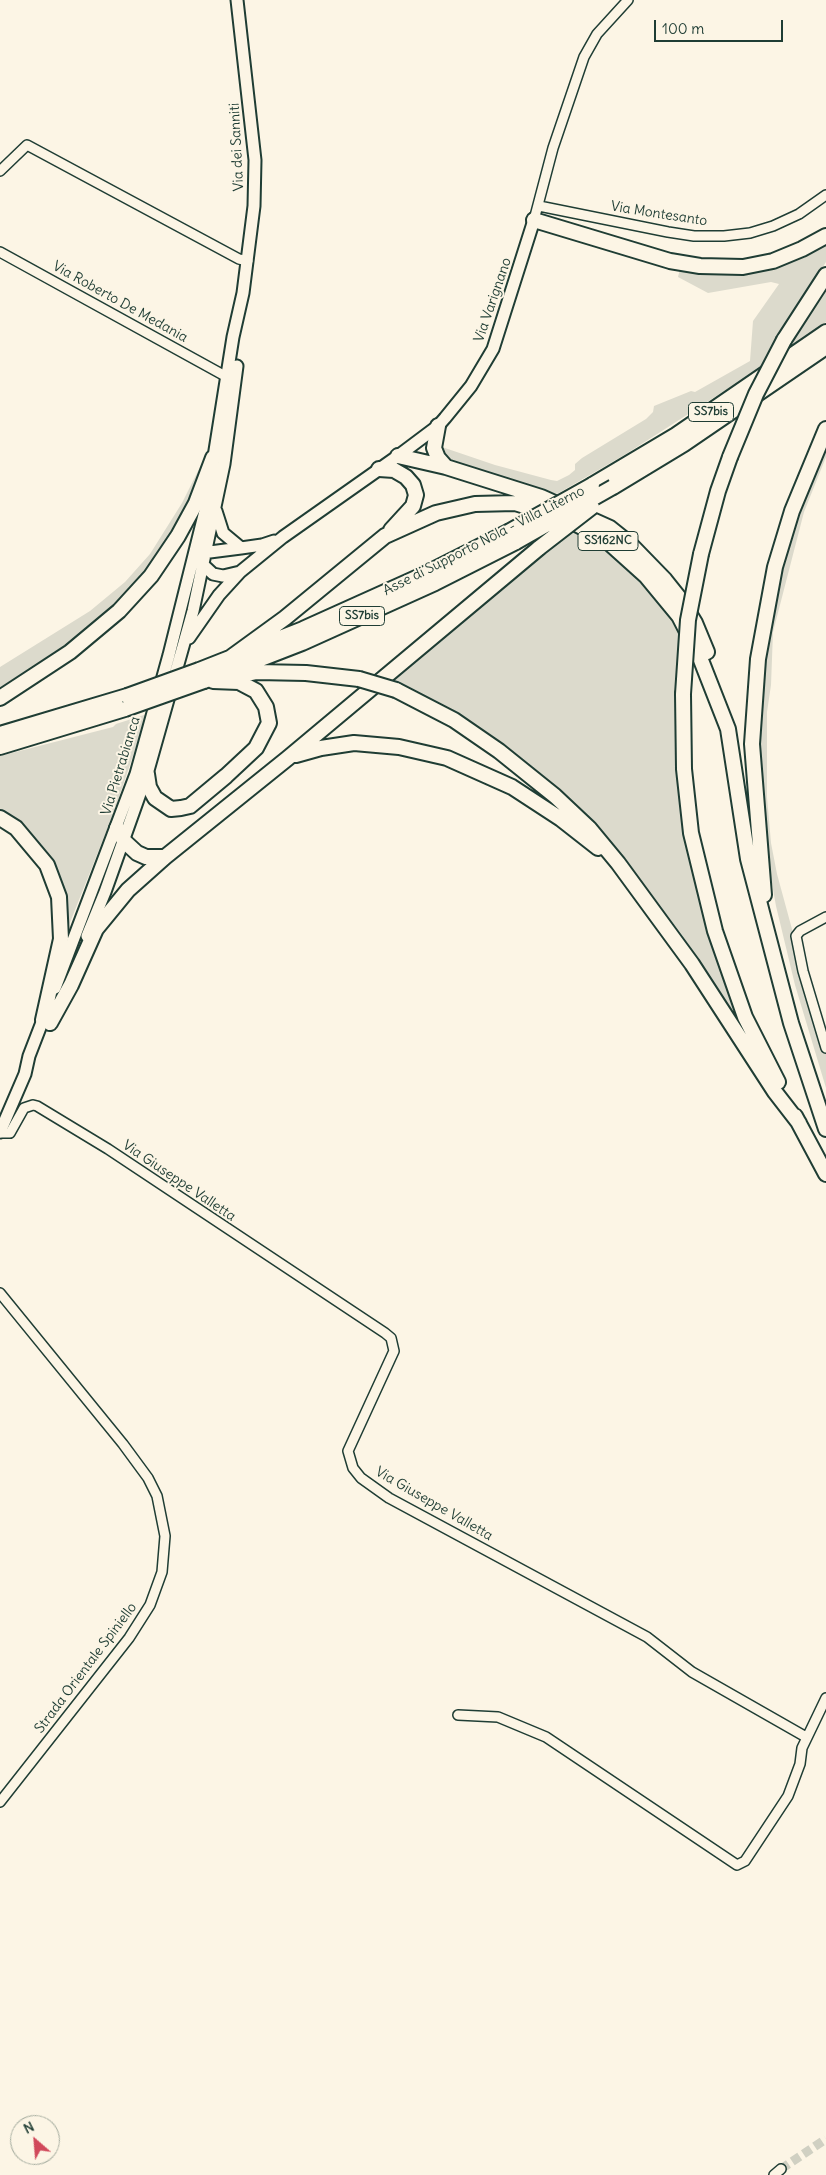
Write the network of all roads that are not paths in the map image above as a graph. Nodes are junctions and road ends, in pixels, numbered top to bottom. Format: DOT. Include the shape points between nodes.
graph roads {
  1 [pos="628,0"];
  2 [pos="236,2"];
  3 [pos="0,172"];
  4 [pos="826,195"];
  5 [pos="539,206"];
  6 [pos="534,220"];
  7 [pos="826,236"];
  8 [pos="0,252"];
  9 [pos="248,261"];
  10 [pos="826,275"];
  11 [pos="243,293"];
  12 [pos="826,332"];
  13 [pos="826,347"];
  14 [pos="227,377"];
  15 [pos="438,426"];
  16 [pos="826,429"];
  17 [pos="398,456"];
  18 [pos="213,458"];
  19 [pos="446,467"];
  20 [pos="379,469"];
  21 [pos="613,487"];
  22 [pos="215,509"];
  23 [pos="385,536"];
  24 [pos="283,537"];
  25 [pos="512,537"];
  26 [pos="242,548"];
  27 [pos="201,553"];
  28 [pos="203,567"];
  29 [pos="240,572"];
  30 [pos="183,648"];
  31 [pos="230,658"];
  32 [pos="202,676"];
  33 [pos="0,698"];
  34 [pos="126,703"];
  35 [pos="728,730"];
  36 [pos="0,734"];
  37 [pos="0,747"];
  38 [pos="288,758"];
  39 [pos="147,774"];
  40 [pos="0,818"];
  41 [pos="120,834"];
  42 [pos="164,857"];
  43 [pos="618,863"];
  44 [pos="826,917"];
  45 [pos="768,933"];
  46 [pos="46,1022"];
  47 [pos="826,1048"];
  48 [pos="799,1123"];
  49 [pos="826,1129"];
  50 [pos="0,1132"];
  51 [pos="826,1174"];
  52 [pos="0,1293"];
  53 [pos="826,1698"];
  54 [pos="458,1715"];
  55 [pos="806,1737"];
  56 [pos="0,1802"];
  1 -- 5 [label="street, Via Varignano" via="597,34 584,57 553,148"];
  2 -- 9 [label="main road, Via dei Sanniti" via="250,98 256,177"];
  3 -- 9 [label="street" via="27,145"];
  4 -- 5 [label="street, Via Montesanto" via="799,214 773,226 724,236 685,234"];
  5 -- 6 [label="street, Via Varignano"];
  6 -- 7 [label="highway" via="670,261 700,266 742,266 773,261"];
  6 -- 15 [label="main road, Via Varignano" via="493,349 471,386"];
  8 -- 14 [label="street, Via Roberto De Medania"];
  9 -- 11 [label="main road, Via dei Sanniti"];
  10 -- 48 [label="highway, bridge" via="784,340 756,394 718,491 688,620 683,694 684,769 691,832 715,932 745,1017"];
  11 -- 14 [label="main road, Via dei Sanniti"];
  11 -- 22 [label="main road, Via dei Sanniti" via="244,312 228,436"];
  12 -- 25 [label="highway, Asse di Supporto Nola - Villa Literno / SS7bis, bridge" via="676,435"];
  13 -- 21 [label="highway, Asse di Supporto Nola - Villa Literno / SS7bis" via="684,444"];
  14 -- 18 [label="main road, Via dei Sanniti"];
  15 -- 17 [label="main road, Via Varignano"];
  15 -- 19 [label="highway" via="434,448"];
  16 -- 45 [label="highway" via="792,511 775,567 758,659 752,744"];
  17 -- 19 [label="highway"];
  17 -- 20 [label="main road, Via Varignano"];
  18 -- 27 [label="main road, Via Pietrabianca"];
  18 -- 33 [label="highway" via="196,503 151,576 119,611 70,652"];
  19 -- 35 [label="highway" via="542,497 610,528 630,544 665,580 695,623 721,690"];
  20 -- 23 [label="highway" via="394,470 406,477 416,496 407,514"];
  20 -- 24 [label="main road, Via Varignano"];
  21 -- 25 [label="highway, Asse di Supporto Nola - Villa Literno / SS7bis, bridge"];
  21 -- 38 [label="highway, bridge"];
  22 -- 26 [label="main road" via="222,533"];
  22 -- 27 [label="main road, Via Pietrabianca"];
  23 -- 31 [label="highway, SS162NC" via="285,618"];
  23 -- 35 [label="highway, SS162NC" via="436,513 474,504 515,503 589,529 646,576 679,616 699,655"];
  24 -- 26 [label="main road, Via Varignano" via="262,546"];
  24 -- 29 [label="main road, Via Varignano"];
  25 -- 31 [label="highway, Asse di Supporto Nola - Villa Literno / SS7bis"];
  25 -- 32 [label="highway, Asse di Supporto Nola - Villa Literno / SS7bis" via="435,583 311,639"];
  26 -- 27 [label="main road, Via Varignano"];
  27 -- 28 [label="main road"];
  27 -- 41 [label="main road, Via Pietrabianca"];
  28 -- 29 [label="main road" via="223,576"];
  28 -- 30 [label="main road, Via Pietrabianca"];
  29 -- 30 [label="main road, Via Varignano" via="219,595"];
  30 -- 39 [label="main road, Via Pietrabianca"];
  31 -- 32 [label="highway, Asse di Supporto Nola - Villa Literno / SS7bis"];
  32 -- 34 [label="highway, Asse di Supporto Nola - Villa Literno / SS7bis, bridge"];
  32 -- 39 [label="highway" via="238,682 256,691 266,707 269,723 256,748 190,806 170,809 155,798"];
  32 -- 43 [label="highway, bridge" via="306,673 359,679 396,690 454,720 499,751 555,796 589,828"];
  34 -- 36 [label="highway, Asse di Supporto Nola - Villa Literno / SS7bis"];
  34 -- 37 [label="highway, Asse di Supporto Nola - Villa Literno / SS7bis"];
  35 -- 45 [label="highway, SS162NC" via="748,859"];
  38 -- 42 [label="highway"];
  38 -- 43 [label="highway" via="354,743 399,746 447,758 512,787 561,819"];
  39 -- 41 [label="main road, Via Pietrabianca"];
  40 -- 46 [label="highway" via="16,828 47,864 59,897 61,938"];
  41 -- 42 [label="highway" via="137,853 146,857"];
  41 -- 46 [label="main road, Via Pietrabianca"];
  42 -- 46 [label="highway" via="128,890 96,929 71,985"];
  43 -- 48 [label="highway" via="692,964 775,1092"];
  44 -- 47 [label="street" via="796,936"];
  45 -- 49 [label="highway, SS162NC" via="791,1023"];
  46 -- 50 [label="main road, Via Pietrabianca" via="29,1056 25,1074"];
  48 -- 51 [label="highway"];
  50 -- 55 [label="street, Via Giuseppe Valletta" via="10,1133 24,1108 33,1104 37,1106 108,1149 385,1333 391,1338 394,1351 348,1451 353,1468 361,1478 389,1498 647,1637 692,1672"];
  52 -- 56 [label="street, Strada Orientale Spiniello" via="148,1478 157,1496 165,1536 162,1572 145,1613"];
  53 -- 55 [label="street"];
  54 -- 55 [label="street" via="498,1717 546,1737 737,1865 745,1861 788,1796"];
}
